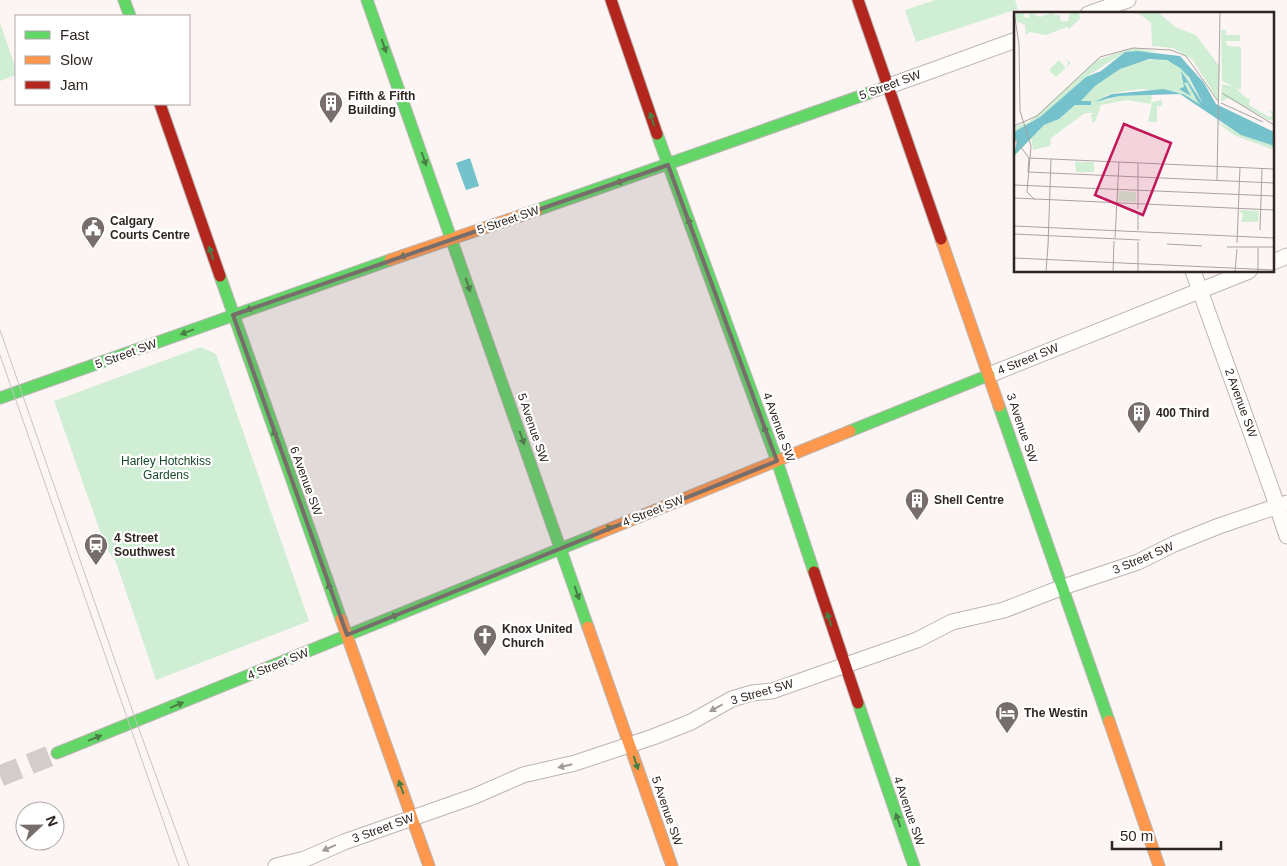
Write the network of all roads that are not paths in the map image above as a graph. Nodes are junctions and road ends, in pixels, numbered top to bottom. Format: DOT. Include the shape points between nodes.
graph roads {
  1 [pos="124,0"];
  2 [pos="368,0"];
  3 [pos="612,0"];
  4 [pos="858,0"];
  5 [pos="1128,0"];
  6 [pos="1098,9"];
  7 [pos="130,15"];
  8 [pos="1014,41"];
  9 [pos="889,86"];
  10 [pos="160,105"];
  11 [pos="668,165"];
  12 [pos="452,239"];
  13 [pos="1287,256"];
  14 [pos="1274,262"];
  15 [pos="1193,272"];
  16 [pos="1247,272"];
  17 [pos="1200,291"];
  18 [pos="233,315"];
  19 [pos="988,375"];
  20 [pos="0,398"];
  21 [pos="777,461"];
  22 [pos="1282,505"];
  23 [pos="1287,536"];
  24 [pos="560,548"];
  25 [pos="1063,587"];
  26 [pos="346,635"];
  27 [pos="845,666"];
  28 [pos="630,745"];
  29 [pos="57,753"];
  30 [pos="412,817"];
  31 [pos="276,866"];
  32 [pos="429,866"];
  33 [pos="672,866"];
  34 [pos="914,866"];
  35 [pos="1159,866"];
  1 -- 7 [label="main road"];
  2 -- 12 [label="main road, 5 Avenue SW, one-way"];
  11 -- 3 [label="main road, 4 Avenue SW, one-way"];
  4 -- 9 [label="main road, 3 Avenue SW"];
  5 -- 6 [label="street"];
  8 -- 9 [label="street, 5 Street SW"];
  9 -- 11 [label="main road, 5 Street SW"];
  9 -- 19 [label="main road, 3 Avenue SW"];
  18 -- 10 [label="main road, 6 Avenue SW, one-way"];
  11 -- 12 [label="main road, 5 Street SW, one-way"];
  21 -- 11 [label="main road, 4 Avenue SW, one-way"];
  12 -- 18 [label="main road, 5 Street SW, one-way"];
  12 -- 24 [label="main road, 5 Avenue SW, one-way"];
  13 -- 14 [label="street"];
  15 -- 17 [label="street, 2 Avenue SW"];
  16 -- 17 [label="street, 4 Street SW"];
  17 -- 19 [label="street, 4 Street SW"];
  17 -- 22 [label="street, 2 Avenue SW"];
  18 -- 20 [label="main road, 5 Street SW, one-way"];
  26 -- 18 [label="main road, 6 Avenue SW, one-way"];
  19 -- 21 [label="main road, 4 Street SW"];
  19 -- 25 [label="main road, 3 Avenue SW"];
  24 -- 21 [label="main road, 4 Street SW, one-way"];
  27 -- 21 [label="main road, 4 Avenue SW, one-way"];
  22 -- 23 [label="street, 2 Avenue SW"];
  22 -- 25 [label="street, 3 Street SW" via="1174,544 1138,562"];
  26 -- 24 [label="main road, 4 Street SW, one-way"];
  24 -- 28 [label="main road, 5 Avenue SW, one-way"];
  25 -- 27 [label="street, 3 Street SW" via="1004,610 952,622 917,640"];
  25 -- 35 [label="main road, 3 Avenue SW"];
  29 -- 26 [label="main road, 4 Street SW, one-way"];
  30 -- 26 [label="main road, 6 Avenue SW, one-way"];
  27 -- 28 [label="street, 3 Street SW, one-way" via="772,691 732,699 691,722"];
  34 -- 27 [label="main road, 4 Avenue SW, one-way"];
  28 -- 30 [label="street, 3 Street SW, one-way" via="575,764 523,775 475,796"];
  28 -- 33 [label="main road, 5 Avenue SW, one-way"];
  30 -- 31 [label="street, 3 Street SW, one-way" via="305,859"];
  30 -- 32 [label="main road, 6 Avenue SW"];
}
